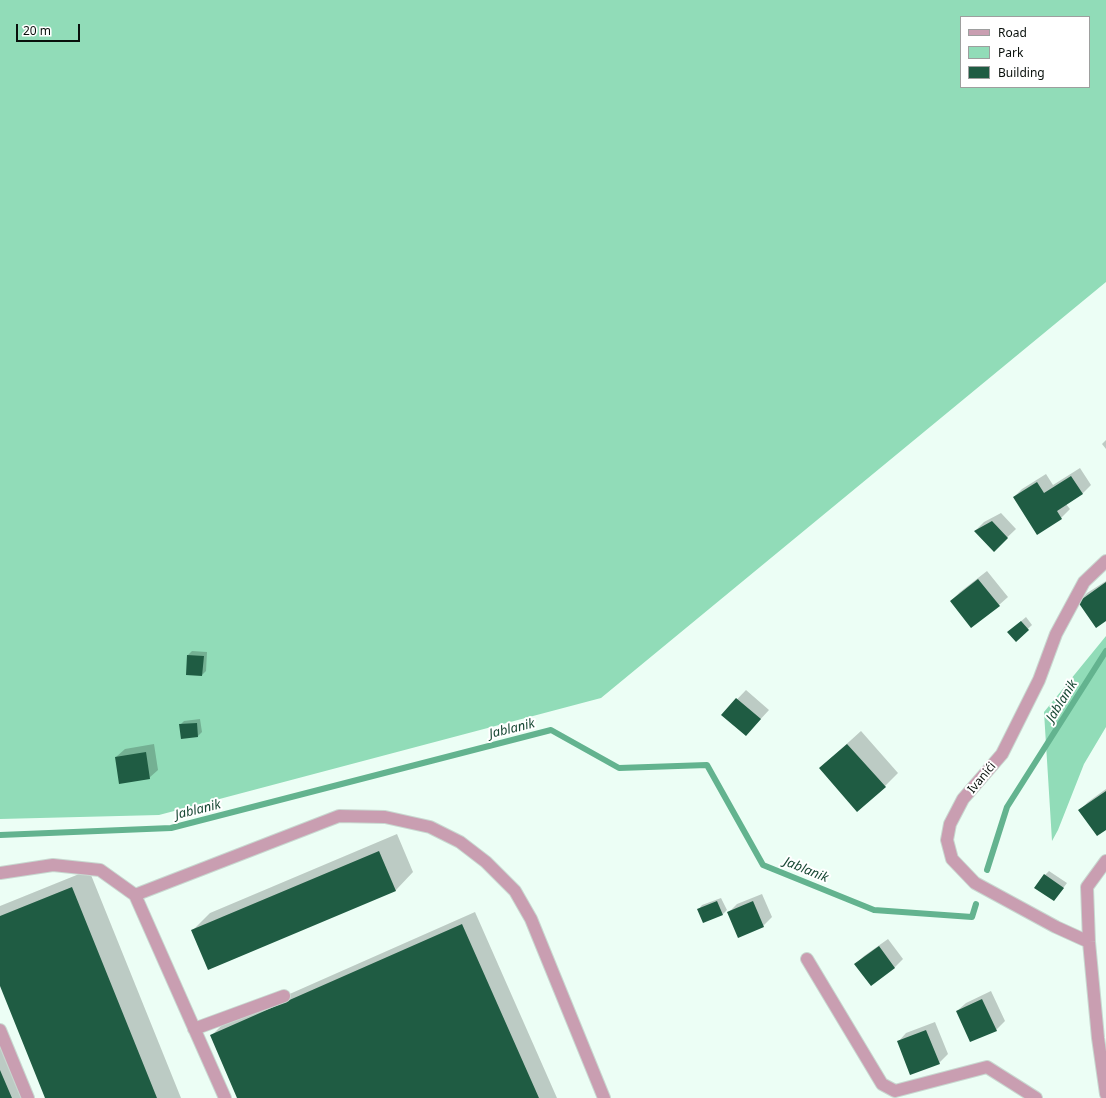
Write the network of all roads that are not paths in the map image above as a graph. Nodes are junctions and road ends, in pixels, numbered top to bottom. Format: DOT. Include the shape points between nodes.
graph roads {
  1 [pos="1106,561"];
  2 [pos="1106,861"];
  3 [pos="0,873"];
  4 [pos="135,896"];
  5 [pos="1088,942"];
  6 [pos="807,959"];
  7 [pos="284,996"];
  8 [pos="194,1029"];
  9 [pos="0,1030"];
  10 [pos="1102,1037"];
  11 [pos="1106,1094"];
  12 [pos="28,1098"];
  13 [pos="225,1098"];
  14 [pos="604,1098"];
  15 [pos="1036,1098"];
  1 -- 5 [label="street, Ivanići" via="1084,582 1056,634 1039,680 1002,754 963,799 950,824 946,840 952,859 975,883"];
  2 -- 5 [label="street" via="1087,887"];
  3 -- 4 [label="street" via="53,865 100,870"];
  4 -- 8 [label="street"];
  4 -- 14 [label="street" via="339,816 386,817 430,827 460,842 486,862 515,890 531,919"];
  5 -- 10 [label="street"];
  6 -- 15 [label="street" via="882,1084 895,1091 987,1066"];
  7 -- 8 [label="street"];
  8 -- 13 [label="street"];
  9 -- 12 [label="street"];
  10 -- 11 [label="street"];
}
